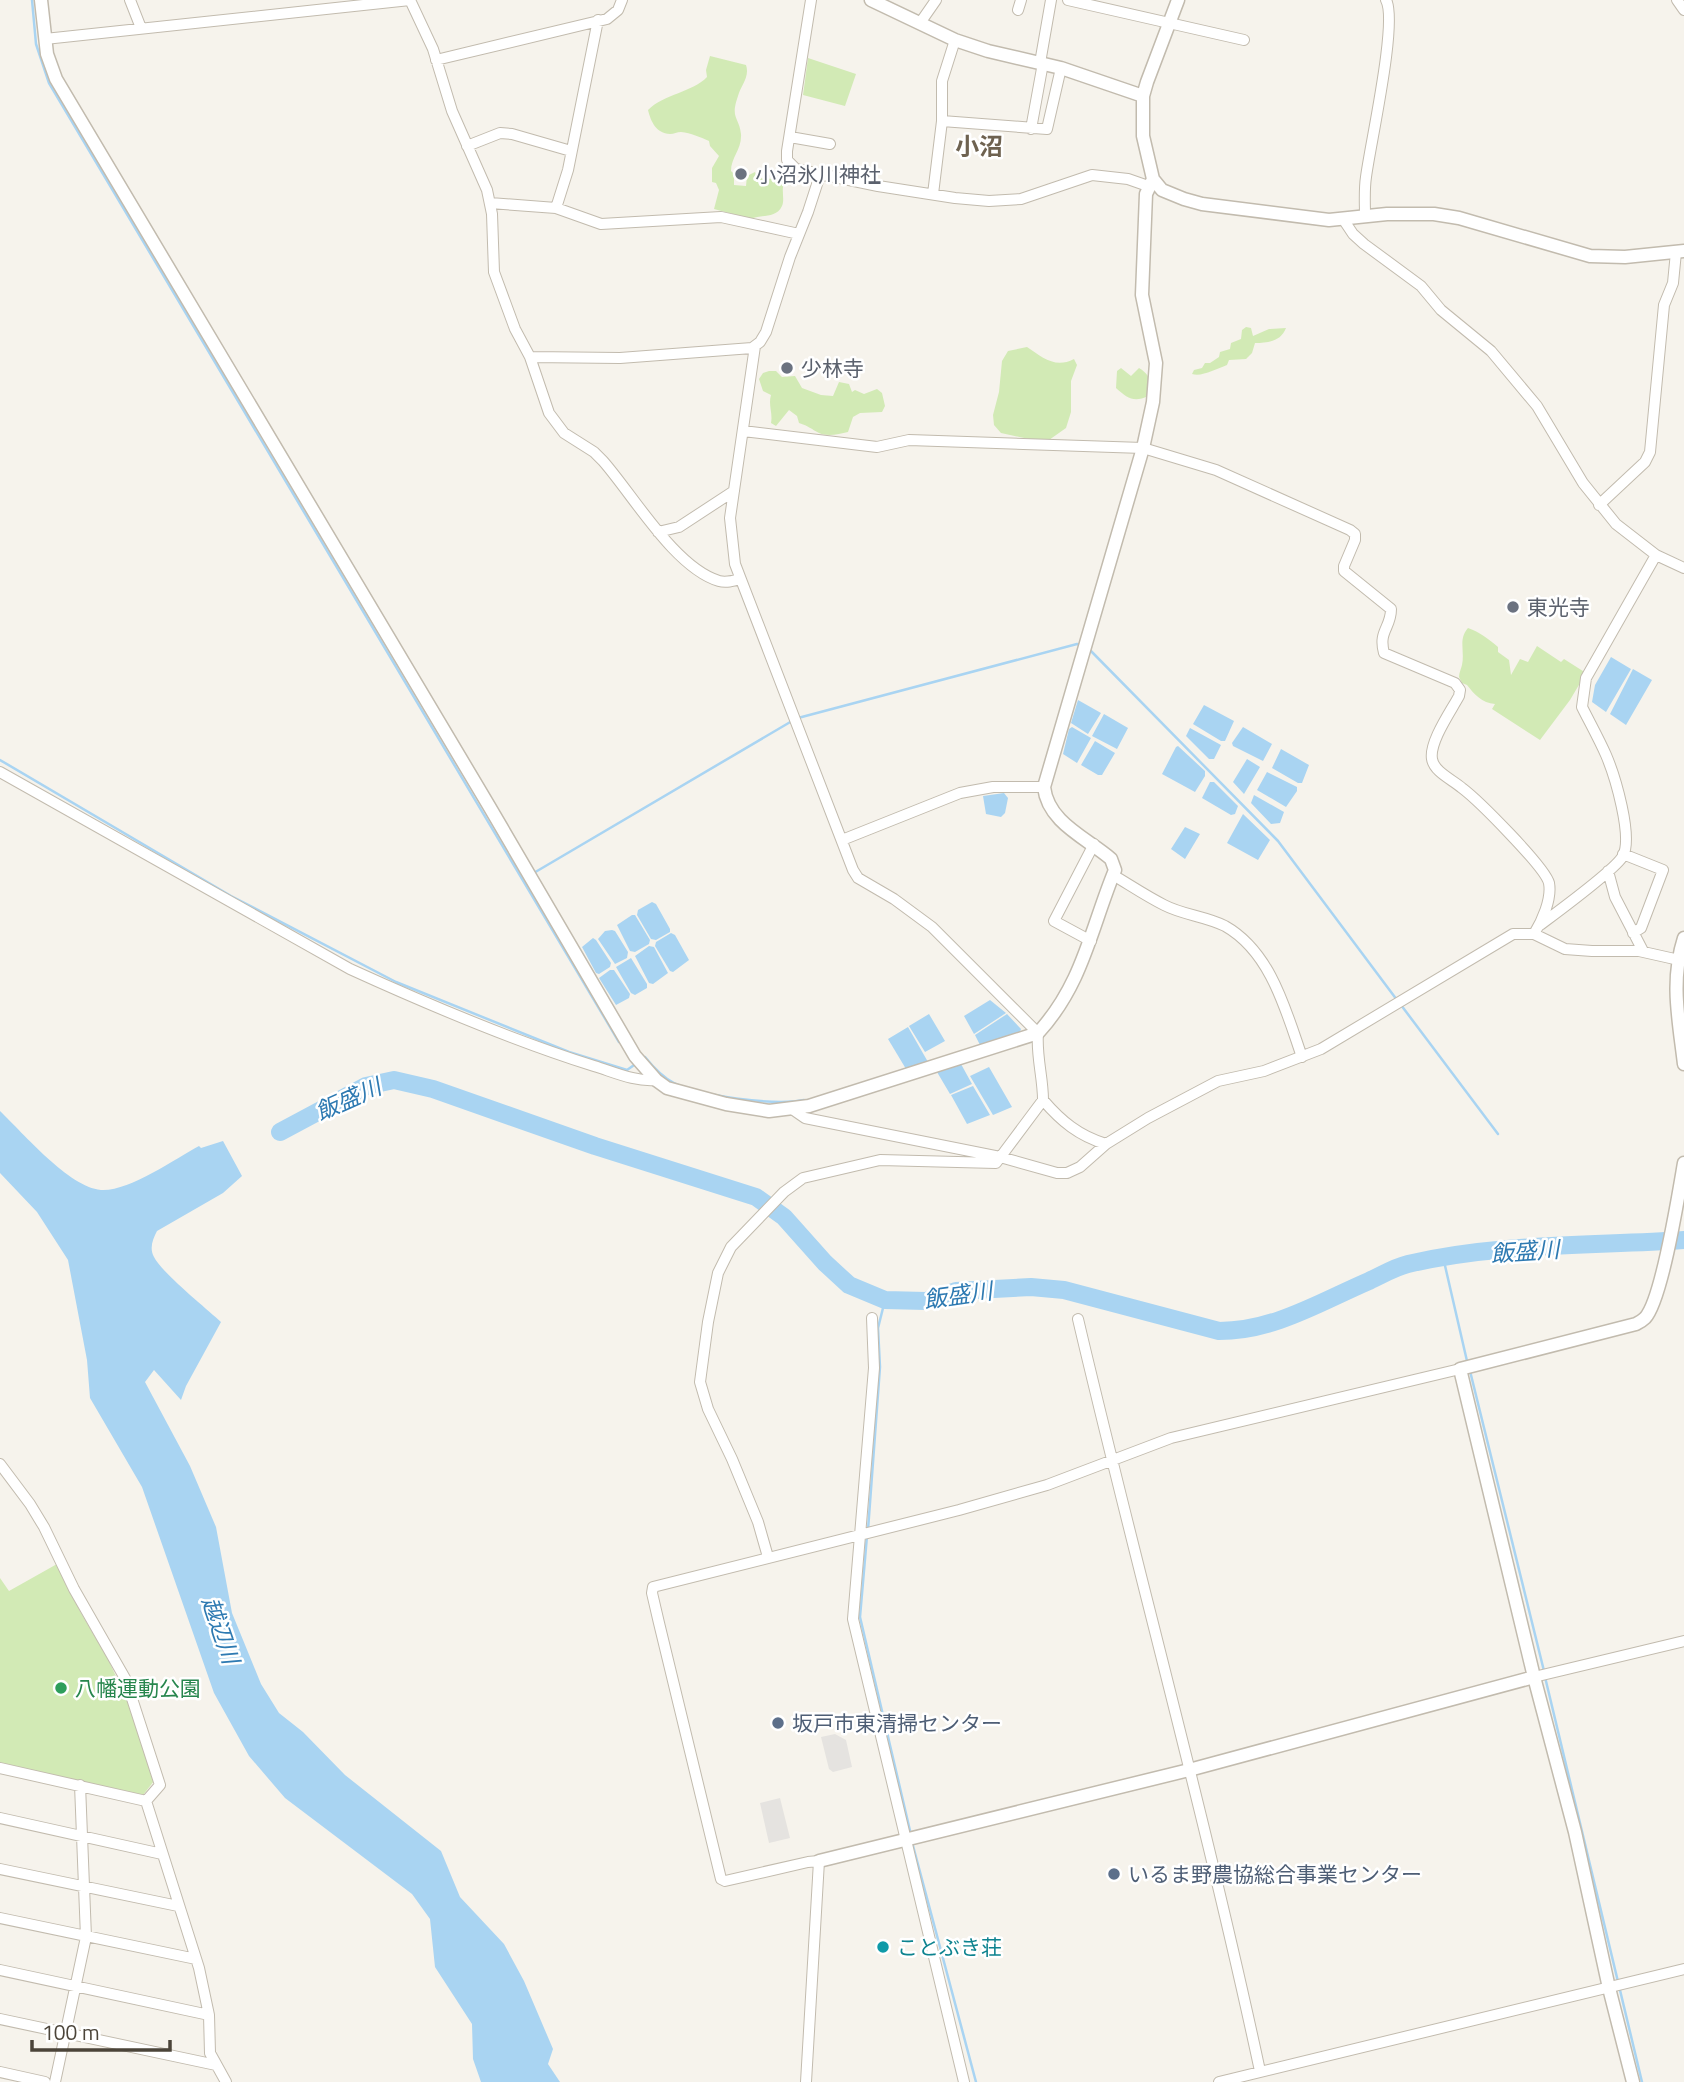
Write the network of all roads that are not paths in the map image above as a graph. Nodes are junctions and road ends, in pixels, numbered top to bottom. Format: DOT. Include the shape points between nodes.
graph roads {
  1 [pos="40,0"];
  2 [pos="130,0"];
  3 [pos="410,0"];
  4 [pos="622,0"];
  5 [pos="811,0"];
  6 [pos="871,0"];
  7 [pos="936,0"];
  8 [pos="1051,0"];
  9 [pos="1068,0"];
  10 [pos="1178,0"];
  11 [pos="1386,0"];
  12 [pos="1677,0"];
  13 [pos="1684,10"];
  14 [pos="598,20"];
  15 [pos="1170,22"];
  16 [pos="920,23"];
  17 [pos="141,28"];
  18 [pos="45,39"];
  19 [pos="955,40"];
  20 [pos="1244,40"];
  21 [pos="436,60"];
  22 [pos="1041,63"];
  23 [pos="1060,68"];
  24 [pos="1143,96"];
  25 [pos="942,121"];
  26 [pos="1031,129"];
  27 [pos="790,137"];
  28 [pos="830,144"];
  29 [pos="467,146"];
  30 [pos="572,150"];
  31 [pos="820,175"];
  32 [pos="1150,183"];
  33 [pos="933,194"];
  34 [pos="490,204"];
  35 [pos="556,208"];
  36 [pos="1365,215"];
  37 [pos="1343,219"];
  38 [pos="799,234"];
  39 [pos="1680,251"];
  40 [pos="1679,285"];
  41 [pos="755,346"];
  42 [pos="530,357"];
  43 [pos="744,431"];
  44 [pos="1143,448"];
  45 [pos="734,491"];
  46 [pos="1599,505"];
  47 [pos="658,532"];
  48 [pos="1656,555"];
  49 [pos="1684,568"];
  50 [pos="740,579"];
  51 [pos="0,772"];
  52 [pos="1044,787"];
  53 [pos="842,840"];
  54 [pos="1094,844"];
  55 [pos="1623,854"];
  56 [pos="1608,871"];
  57 [pos="1113,875"];
  58 [pos="1537,930"];
  59 [pos="1633,933"];
  60 [pos="1684,938"];
  61 [pos="1091,941"];
  62 [pos="1643,951"];
  63 [pos="1681,960"];
  64 [pos="1038,1033"];
  65 [pos="1302,1057"];
  66 [pos="1684,1064"];
  67 [pos="656,1080"];
  68 [pos="1043,1100"];
  69 [pos="792,1109"];
  70 [pos="1106,1144"];
  71 [pos="1000,1157"];
  72 [pos="1684,1163"];
  73 [pos="872,1318"];
  74 [pos="1078,1319"];
  75 [pos="1460,1369"];
  76 [pos="1111,1463"];
  77 [pos="0,1464"];
  78 [pos="861,1535"];
  79 [pos="768,1557"];
  80 [pos="1684,1640"];
  81 [pos="1536,1676"];
  82 [pos="0,1768"];
  83 [pos="1189,1770"];
  84 [pos="80,1786"];
  85 [pos="146,1801"];
  86 [pos="0,1818"];
  87 [pos="83,1836"];
  88 [pos="907,1841"];
  89 [pos="162,1854"];
  90 [pos="820,1861"];
  91 [pos="0,1869"];
  92 [pos="85,1887"];
  93 [pos="178,1906"];
  94 [pos="0,1918"];
  95 [pos="86,1937"];
  96 [pos="196,1959"];
  97 [pos="1684,1969"];
  98 [pos="0,1970"];
  99 [pos="76,1986"];
  100 [pos="1611,1987"];
  101 [pos="209,2015"];
  102 [pos="0,2019"];
  103 [pos="66,2033"];
  104 [pos="216,2065"];
  105 [pos="1260,2071"];
  106 [pos="0,2072"];
  107 [pos="45,2082"];
  108 [pos="55,2082"];
  109 [pos="226,2082"];
  110 [pos="806,2082"];
  111 [pos="964,2082"];
  112 [pos="1219,2082"];
  113 [pos="1633,2082"];
  1 -- 18 [label="street"];
  2 -- 17 [label="street"];
  3 -- 17 [label="street"];
  3 -- 21 [label="street"];
  4 -- 14 [label="street" via="618,10"];
  5 -- 27 [label="street"];
  6 -- 16 [label="street"];
  7 -- 16 [label="street"];
  8 -- 22 [label="street"];
  9 -- 15 [label="street"];
  10 -- 15 [label="street"];
  11 -- 36 [label="street" via="1387,60 1366,176"];
  12 -- 13 [label="street"];
  14 -- 21 [label="street"];
  14 -- 30 [label="street"];
  15 -- 20 [label="street"];
  15 -- 24 [label="street"];
  16 -- 19 [label="street"];
  17 -- 18 [label="street"];
  18 -- 67 [label="street" via="56,79 635,1056"];
  19 -- 22 [label="street"];
  19 -- 25 [label="street" via="942,81"];
  21 -- 29 [label="street"];
  22 -- 23 [label="street"];
  22 -- 26 [label="street"];
  23 -- 24 [label="street"];
  23 -- 26 [label="street" via="1047,129"];
  24 -- 32 [label="street"];
  25 -- 26 [label="street"];
  25 -- 33 [label="street"];
  27 -- 28 [label="street"];
  27 -- 31 [label="street" via="787,160 796,169"];
  29 -- 30 [label="street" via="500,133"];
  29 -- 34 [label="street"];
  30 -- 35 [label="street"];
  31 -- 33 [label="street"];
  31 -- 38 [label="street"];
  32 -- 33 [label="street" via="1092,175 1021,199 989,201"];
  32 -- 37 [label="street" via="1202,204"];
  32 -- 44 [label="street" via="1142,295 1156,363"];
  34 -- 35 [label="street"];
  34 -- 42 [label="street" via="494,272"];
  35 -- 38 [label="street" via="601,224 721,217"];
  36 -- 37 [label="street"];
  36 -- 39 [label="street" via="1459,218 1590,256"];
  37 -- 46 [label="street" via="1364,244 1421,286 1441,310 1491,351 1537,406"];
  38 -- 41 [label="street" via="766,332"];
  39 -- 40 [label="street"];
  40 -- 46 [label="street" via="1664,305 1650,453"];
  41 -- 42 [label="street" via="620,358"];
  41 -- 43 [label="street"];
  42 -- 47 [label="street" via="556,424 603,461"];
  43 -- 44 [label="street" via="877,447 909,440"];
  43 -- 45 [label="street"];
  44 -- 52 [label="street"];
  44 -- 58 [label="street" via="1216,470 1355,534 1343,569 1391,609 1381,640 1384,653 1455,683 1460,690 1435,741 1433,764 1470,794 1548,880 1550,893"];
  45 -- 47 [label="street" via="679,527"];
  45 -- 50 [label="street" via="730,518"];
  46 -- 48 [label="street"];
  47 -- 50 [label="street" via="681,557 713,579"];
  48 -- 49 [label="street"];
  48 -- 55 [label="street" via="1586,678 1582,698 1622,813"];
  50 -- 53 [label="street"];
  51 -- 67 [label="street" via="350,969 569,1058 643,1081"];
  52 -- 53 [label="street" via="993,787 960,793"];
  52 -- 54 [label="street" via="1055,815"];
  53 -- 64 [label="street" via="858,878 932,927"];
  54 -- 57 [label="street" via="1111,859"];
  54 -- 61 [label="street" via="1054,920"];
  55 -- 56 [label="street"];
  55 -- 59 [label="street" via="1663,870 1641,929"];
  56 -- 58 [label="street"];
  56 -- 59 [label="street"];
  57 -- 61 [label="street"];
  57 -- 65 [label="street" via="1164,905 1208,919 1238,936 1269,973"];
  58 -- 62 [label="street" via="1565,949"];
  58 -- 65 [label="street" via="1513,934"];
  59 -- 62 [label="street"];
  60 -- 63 [label="street"];
  61 -- 64 [label="street" via="1076,977"];
  62 -- 63 [label="street"];
  63 -- 66 [label="street" via="1675,990"];
  64 -- 68 [label="street"];
  64 -- 69 [label="street"];
  65 -- 70 [label="street" via="1264,1072 1218,1081"];
  67 -- 69 [label="street" via="679,1092 726,1104 769,1111"];
  68 -- 70 [label="street" via="1073,1129"];
  68 -- 71 [label="street"];
  69 -- 71 [label="street" via="805,1118"];
  70 -- 71 [label="street" via="1067,1173"];
  71 -- 79 [label="street" via="996,1163 873,1161 803,1178 732,1247 718,1273 701,1382"];
  72 -- 75 [label="street" via="1674,1220 1645,1319"];
  73 -- 78 [label="street" via="874,1368"];
  74 -- 76 [label="street"];
  75 -- 76 [label="street" via="1171,1438"];
  75 -- 81 [label="street"];
  76 -- 78 [label="street"];
  76 -- 83 [label="street"];
  77 -- 85 [label="street" via="44,1527 126,1680 160,1785"];
  78 -- 79 [label="street"];
  78 -- 88 [label="street" via="853,1619"];
  79 -- 90 [label="street" via="653,1587 652,1593 721,1879"];
  80 -- 81 [label="street"];
  81 -- 83 [label="street"];
  81 -- 100 [label="street"];
  82 -- 84 [label="street"];
  83 -- 88 [label="street"];
  83 -- 105 [label="street"];
  84 -- 85 [label="street"];
  84 -- 87 [label="street"];
  85 -- 89 [label="street"];
  86 -- 87 [label="street"];
  87 -- 89 [label="street"];
  87 -- 92 [label="street"];
  88 -- 90 [label="street"];
  88 -- 111 [label="street"];
  89 -- 93 [label="street"];
  90 -- 110 [label="street"];
  91 -- 92 [label="street"];
  92 -- 93 [label="street"];
  92 -- 95 [label="street"];
  93 -- 96 [label="street"];
  94 -- 95 [label="street"];
  95 -- 96 [label="street"];
  95 -- 99 [label="street"];
  96 -- 101 [label="street"];
  97 -- 100 [label="street"];
  98 -- 99 [label="street"];
  99 -- 101 [label="street"];
  99 -- 103 [label="street"];
  100 -- 105 [label="street"];
  100 -- 113 [label="street"];
  101 -- 104 [label="street" via="209,2053"];
  102 -- 103 [label="street"];
  103 -- 104 [label="street"];
  103 -- 108 [label="street"];
  104 -- 109 [label="street"];
  105 -- 112 [label="street"];
  106 -- 107 [label="street"];
}
